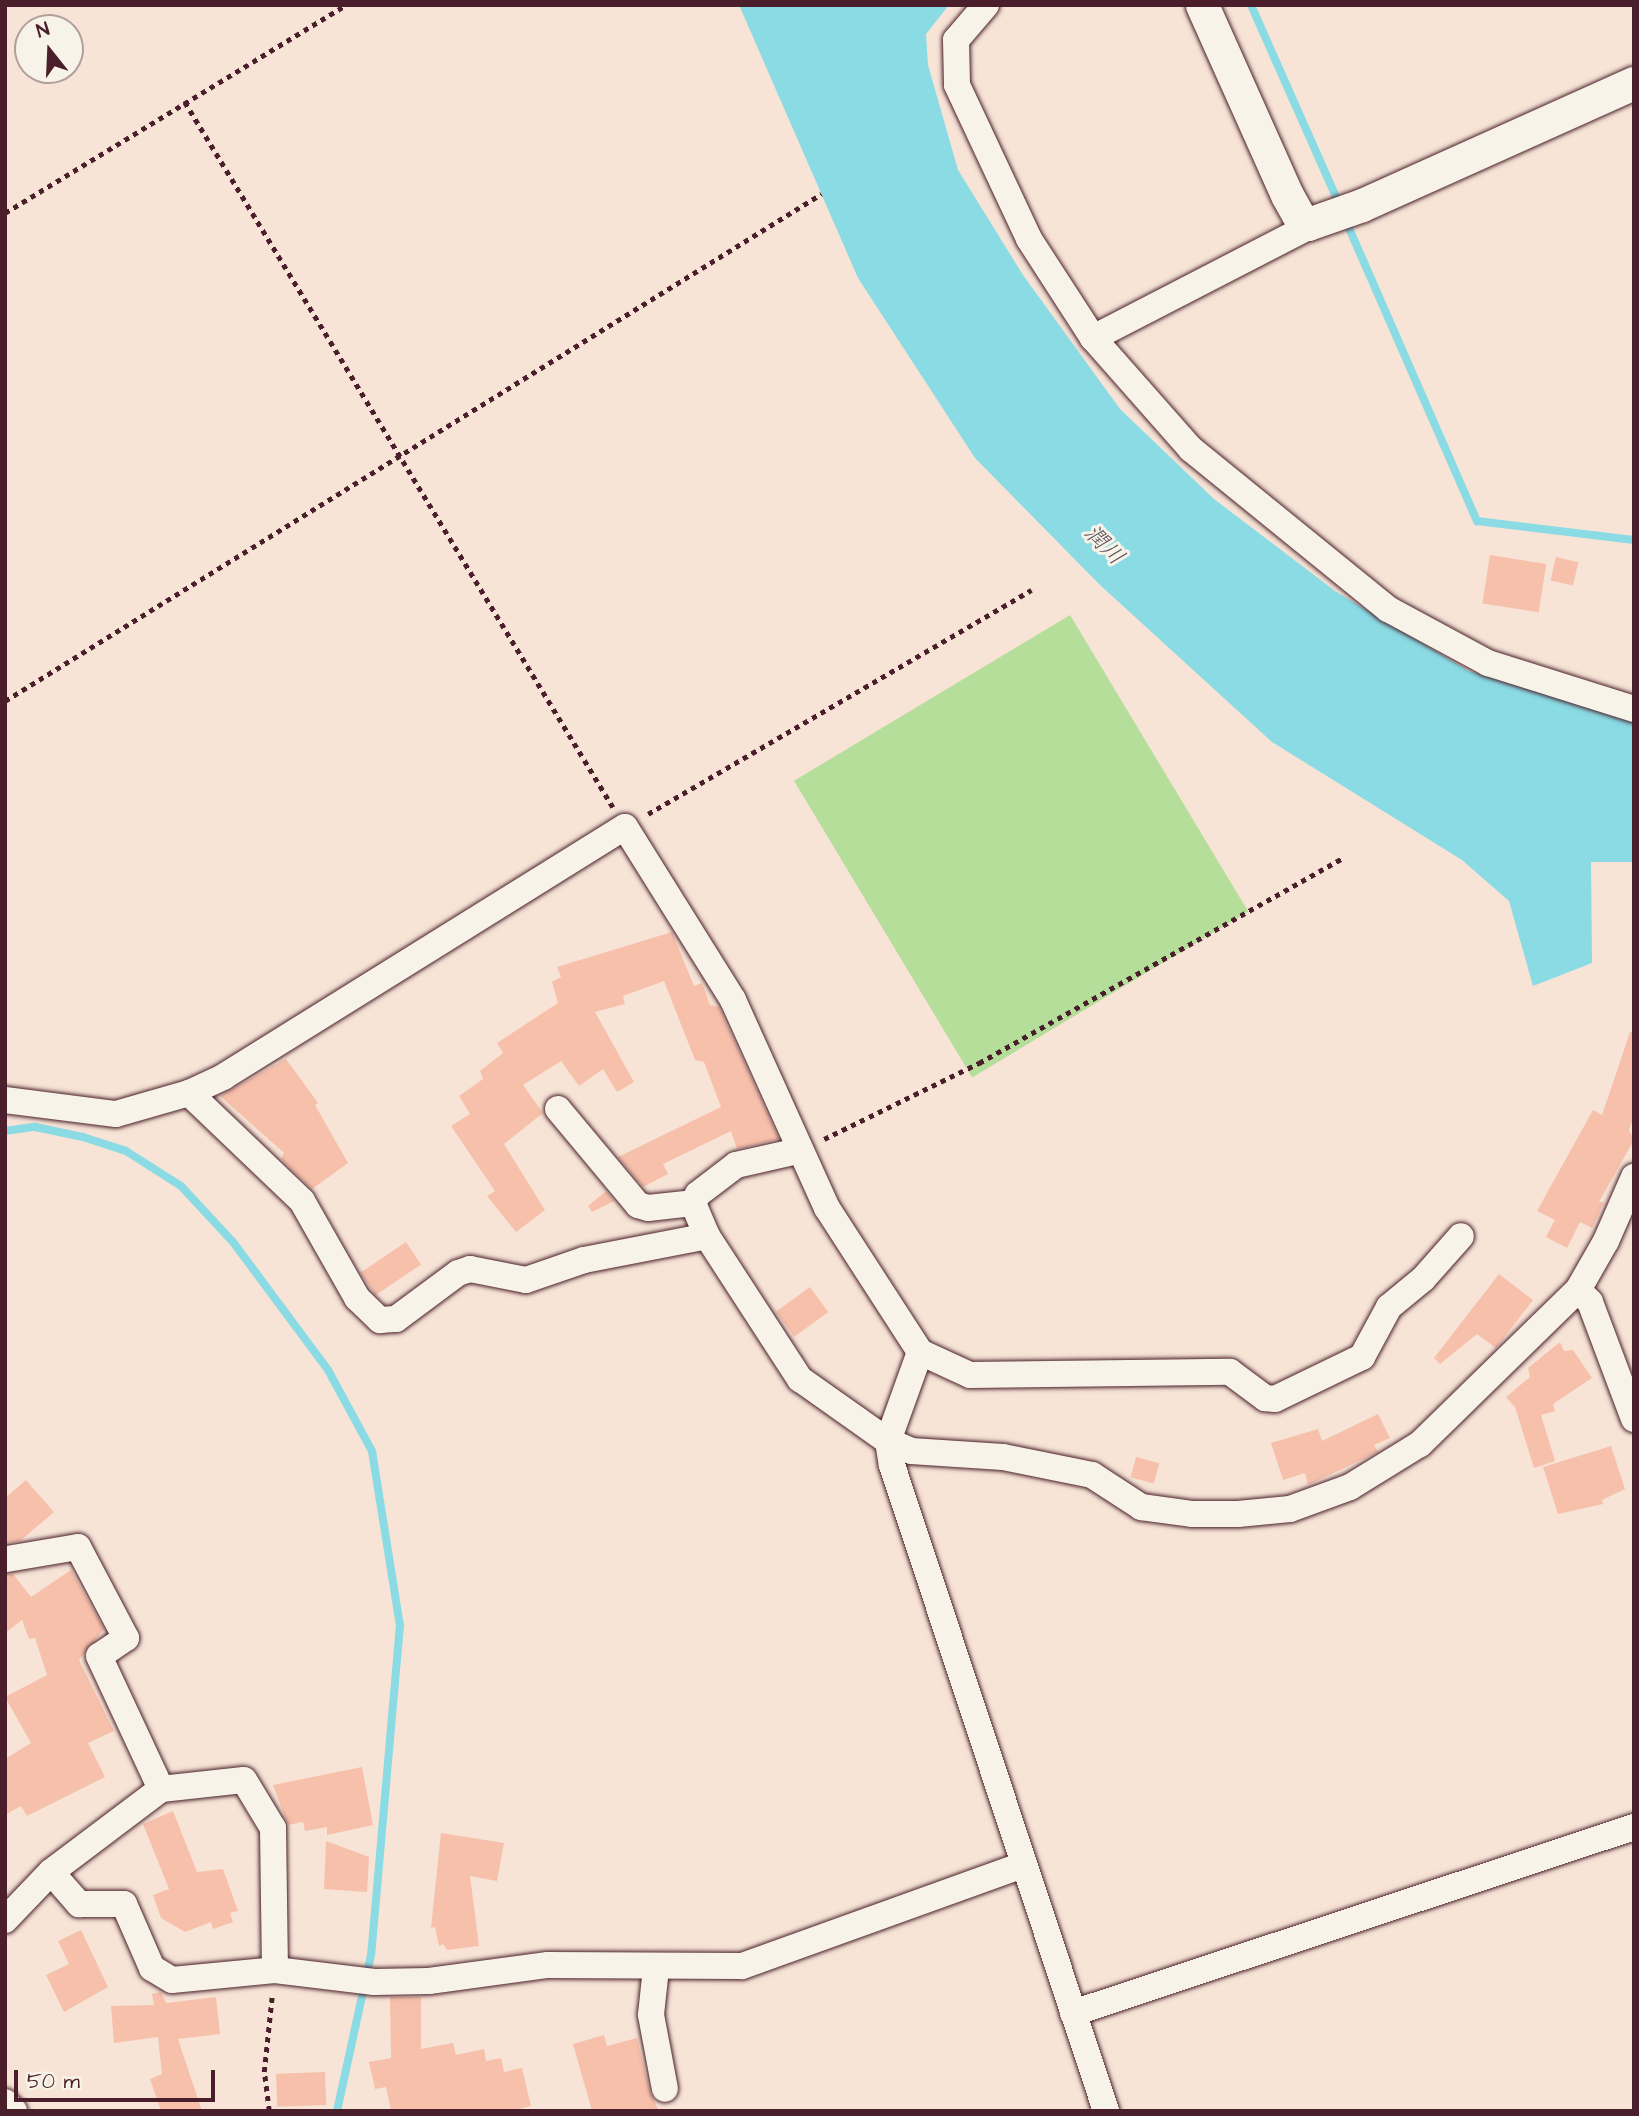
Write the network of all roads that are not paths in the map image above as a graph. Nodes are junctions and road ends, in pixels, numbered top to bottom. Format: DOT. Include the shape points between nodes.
graph roads {
  1 [pos="986,5"];
  2 [pos="1202,5"];
  3 [pos="1634,83"];
  4 [pos="1322,220"];
  5 [pos="1093,338"];
  6 [pos="1634,709"];
  7 [pos="189,1093"];
  8 [pos="5,1100"];
  9 [pos="558,1109"];
  10 [pos="798,1151"];
  11 [pos="1634,1177"];
  12 [pos="693,1203"];
  13 [pos="707,1236"];
  14 [pos="1461,1236"];
  15 [pos="1578,1290"];
  16 [pos="920,1352"];
  17 [pos="1634,1419"];
  18 [pos="888,1441"];
  19 [pos="7,1559"];
  20 [pos="161,1789"];
  21 [pos="1634,1827"];
  22 [pos="1022,1865"];
  23 [pos="51,1872"];
  24 [pos="5,1920"];
  25 [pos="656,1968"];
  26 [pos="275,1970"];
  27 [pos="1073,2013"];
  28 [pos="665,2089"];
  29 [pos="5,2102"];
  30 [pos="15,2111"];
  31 [pos="1105,2111"];
  1 -- 5 [label="street" via="956,40 957,85 1028,239"];
  2 -- 4 [label="street" via="1294,209 1308,224"];
  3 -- 4 [label="street"];
  4 -- 5 [label="street"];
  5 -- 6 [label="street" via="1191,449 1388,609 1488,663"];
  7 -- 8 [label="street" via="116,1114"];
  7 -- 10 [label="street" via="223,1077 625,827 733,1000"];
  7 -- 13 [label="street" via="302,1201 358,1298 380,1321 396,1319 470,1269 526,1280 584,1260"];
  9 -- 12 [label="street" via="638,1205"];
  10 -- 12 [label="street" via="736,1165"];
  10 -- 16 [label="street" via="850,1247"];
  11 -- 15 [label="street"];
  12 -- 13 [label="street"];
  13 -- 18 [label="street" via="800,1379"];
  14 -- 16 [label="street" via="1423,1279 1389,1307 1362,1357 1275,1399 1265,1398 1230,1372 970,1376"];
  15 -- 17 [label="street" via="1590,1302"];
  15 -- 18 [label="street" via="1420,1444 1350,1487 1290,1509 1192,1514 1141,1507 1092,1475 1003,1457 911,1451"];
  16 -- 18 [label="street"];
  18 -- 22 [label="street"];
  19 -- 20 [label="street" via="78,1546 127,1638 99,1656"];
  20 -- 23 [label="street"];
  20 -- 26 [label="street" via="244,1780 272,1828"];
  21 -- 27 [label="street"];
  22 -- 25 [label="street" via="742,1966"];
  22 -- 27 [label="street"];
  23 -- 24 [label="street"];
  23 -- 26 [label="street" via="79,1904 124,1904 152,1968 161,1976 172,1980"];
  25 -- 26 [label="street" via="548,1965 429,1982 374,1982"];
  25 -- 28 [label="street" via="652,2015"];
  27 -- 31 [label="street"];
  29 -- 30 [label="street"];
}
